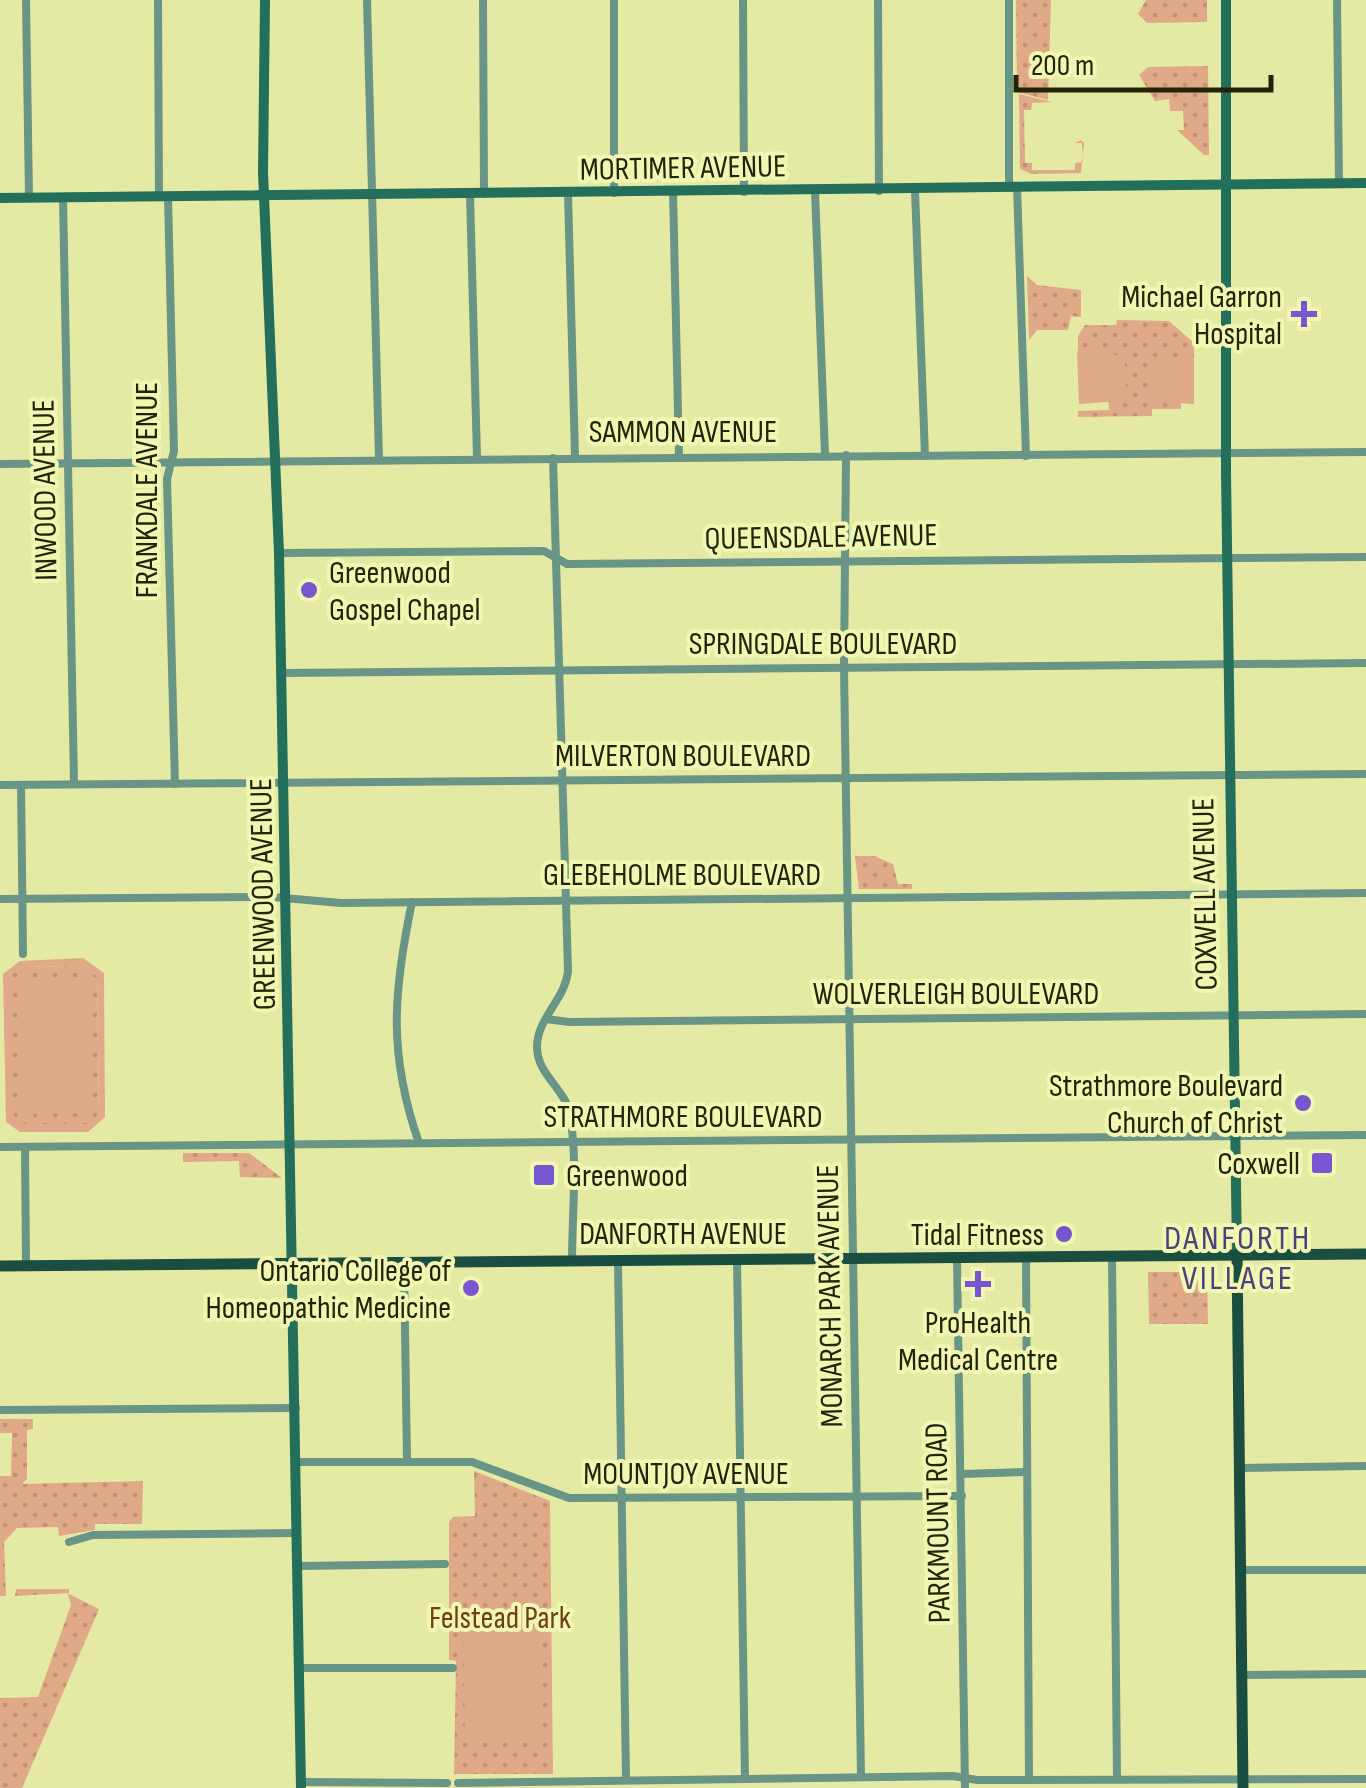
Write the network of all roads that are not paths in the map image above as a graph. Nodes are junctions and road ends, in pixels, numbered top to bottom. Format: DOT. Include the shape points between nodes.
graph roads {
  1 [pos="26,0"];
  2 [pos="158,0"];
  3 [pos="264,0"];
  4 [pos="367,0"];
  5 [pos="483,0"];
  6 [pos="614,0"];
  7 [pos="743,0"];
  8 [pos="878,0"];
  9 [pos="1008,0"];
  10 [pos="1226,0"];
  11 [pos="1336,0"];
  12 [pos="1339,183"];
  13 [pos="1366,183"];
  14 [pos="1226,184"];
  15 [pos="1013,186"];
  16 [pos="915,190"];
  17 [pos="815,191"];
  18 [pos="879,191"];
  19 [pos="673,192"];
  20 [pos="744,192"];
  21 [pos="568,193"];
  22 [pos="614,193"];
  23 [pos="267,194"];
  24 [pos="369,194"];
  25 [pos="470,194"];
  26 [pos="484,194"];
  27 [pos="164,196"];
  28 [pos="29,197"];
  29 [pos="63,197"];
  30 [pos="0,198"];
  31 [pos="1228,452"];
  32 [pos="1366,452"];
  33 [pos="825,455"];
  34 [pos="575,456"];
  35 [pos="680,456"];
  36 [pos="846,456"];
  37 [pos="925,456"];
  38 [pos="1026,456"];
  39 [pos="477,458"];
  40 [pos="553,458"];
  41 [pos="379,459"];
  42 [pos="171,462"];
  43 [pos="276,462"];
  44 [pos="68,463"];
  45 [pos="0,464"];
  46 [pos="279,553"];
  47 [pos="554,557"];
  48 [pos="1366,557"];
  49 [pos="1227,558"];
  50 [pos="846,561"];
  51 [pos="1366,663"];
  52 [pos="1228,664"];
  53 [pos="844,667"];
  54 [pos="557,670"];
  55 [pos="282,673"];
  56 [pos="1366,774"];
  57 [pos="1229,775"];
  58 [pos="846,778"];
  59 [pos="562,780"];
  60 [pos="284,782"];
  61 [pos="0,784"];
  62 [pos="74,784"];
  63 [pos="174,784"];
  64 [pos="22,785"];
  65 [pos="1366,893"];
  66 [pos="1231,894"];
  67 [pos="22,898"];
  68 [pos="848,898"];
  69 [pos="0,899"];
  70 [pos="566,899"];
  71 [pos="287,902"];
  72 [pos="412,902"];
  73 [pos="23,954"];
  74 [pos="1366,1014"];
  75 [pos="1233,1015"];
  76 [pos="850,1018"];
  77 [pos="546,1019"];
  78 [pos="1366,1135"];
  79 [pos="1235,1136"];
  80 [pos="851,1140"];
  81 [pos="571,1142"];
  82 [pos="419,1143"];
  83 [pos="292,1145"];
  84 [pos="0,1147"];
  85 [pos="25,1147"];
  86 [pos="1366,1254"];
  87 [pos="1237,1255"];
  88 [pos="1112,1256"];
  89 [pos="957,1257"];
  90 [pos="1026,1257"];
  91 [pos="854,1258"];
  92 [pos="736,1260"];
  93 [pos="572,1261"];
  94 [pos="618,1261"];
  95 [pos="404,1262"];
  96 [pos="294,1263"];
  97 [pos="26,1265"];
  98 [pos="0,1266"];
  99 [pos="296,1408"];
  100 [pos="0,1410"];
  101 [pos="406,1461"];
  102 [pos="296,1462"];
  103 [pos="1366,1466"];
  104 [pos="1239,1468"];
  105 [pos="1026,1472"];
  106 [pos="962,1474"];
  107 [pos="962,1496"];
  108 [pos="857,1497"];
  109 [pos="622,1498"];
  110 [pos="741,1498"];
  111 [pos="298,1533"];
  112 [pos="69,1542"];
  113 [pos="446,1564"];
  114 [pos="298,1566"];
  115 [pos="1241,1570"];
  116 [pos="1366,1570"];
  117 [pos="300,1668"];
  118 [pos="452,1668"];
  119 [pos="1366,1674"];
  120 [pos="1242,1675"];
  121 [pos="861,1777"];
  122 [pos="744,1778"];
  123 [pos="1366,1778"];
  124 [pos="626,1779"];
  125 [pos="1118,1779"];
  126 [pos="1029,1780"];
  127 [pos="458,1782"];
  128 [pos="447,1783"];
  129 [pos="965,1783"];
  130 [pos="1243,1783"];
  131 [pos="1315,1783"];
  132 [pos="300,1785"];
  1 -- 28 [label="street"];
  2 -- 27 [label="street, FRANKDALE AVENUE"];
  3 -- 23 [label="street, GREENWOOD AVENUE"];
  4 -- 24 [label="street"];
  5 -- 26 [label="street"];
  6 -- 22 [label="street"];
  7 -- 20 [label="street"];
  8 -- 18 [label="street"];
  9 -- 15 [label="street"];
  10 -- 14 [label="street, COXWELL AVENUE"];
  11 -- 12 [label="street"];
  12 -- 13 [label="street, MORTIMER AVENUE"];
  12 -- 14 [label="street, MORTIMER AVENUE"];
  14 -- 15 [label="street, MORTIMER AVENUE"];
  14 -- 31 [label="street, COXWELL AVENUE"];
  15 -- 16 [label="street, MORTIMER AVENUE"];
  15 -- 38 [label="street"];
  16 -- 18 [label="street, MORTIMER AVENUE"];
  16 -- 37 [label="street"];
  17 -- 18 [label="street, MORTIMER AVENUE"];
  17 -- 20 [label="street, MORTIMER AVENUE"];
  17 -- 33 [label="street"];
  19 -- 20 [label="street, MORTIMER AVENUE"];
  19 -- 22 [label="street, MORTIMER AVENUE"];
  19 -- 35 [label="street"];
  21 -- 22 [label="street, MORTIMER AVENUE"];
  21 -- 26 [label="street, MORTIMER AVENUE"];
  21 -- 34 [label="street"];
  23 -- 24 [label="street, MORTIMER AVENUE"];
  23 -- 27 [label="street, MORTIMER AVENUE"];
  23 -- 43 [label="street, GREENWOOD AVENUE"];
  24 -- 25 [label="street, MORTIMER AVENUE"];
  24 -- 41 [label="street"];
  25 -- 26 [label="street, MORTIMER AVENUE"];
  25 -- 39 [label="street"];
  27 -- 29 [label="street, MORTIMER AVENUE"];
  27 -- 42 [label="street, FRANKDALE AVENUE"];
  28 -- 29 [label="street, MORTIMER AVENUE"];
  28 -- 30 [label="street, MORTIMER AVENUE"];
  29 -- 44 [label="street, INWOOD AVENUE"];
  31 -- 32 [label="street, SAMMON AVENUE"];
  31 -- 38 [label="street, SAMMON AVENUE"];
  31 -- 49 [label="street, COXWELL AVENUE"];
  33 -- 35 [label="street, SAMMON AVENUE"];
  33 -- 36 [label="street, SAMMON AVENUE"];
  34 -- 35 [label="street, SAMMON AVENUE"];
  34 -- 40 [label="street, SAMMON AVENUE"];
  36 -- 37 [label="street, SAMMON AVENUE"];
  36 -- 50 [label="street, MONARCH PARK AVENUE"];
  37 -- 38 [label="street, SAMMON AVENUE"];
  39 -- 40 [label="street, SAMMON AVENUE"];
  39 -- 41 [label="street, SAMMON AVENUE"];
  40 -- 47 [label="street"];
  41 -- 43 [label="street, SAMMON AVENUE"];
  42 -- 43 [label="street, SAMMON AVENUE"];
  42 -- 44 [label="street, SAMMON AVENUE"];
  42 -- 63 [label="street, FRANKDALE AVENUE"];
  43 -- 46 [label="street, GREENWOOD AVENUE"];
  44 -- 45 [label="street, SAMMON AVENUE"];
  44 -- 62 [label="street, INWOOD AVENUE"];
  46 -- 47 [label="street, QUEENSDALE AVENUE" via="544,551"];
  46 -- 55 [label="street, GREENWOOD AVENUE"];
  47 -- 50 [label="street, QUEENSDALE AVENUE" via="564,564"];
  47 -- 54 [label="street"];
  48 -- 49 [label="street, QUEENSDALE AVENUE"];
  49 -- 50 [label="street, QUEENSDALE AVENUE"];
  49 -- 52 [label="street, COXWELL AVENUE"];
  50 -- 53 [label="street, MONARCH PARK AVENUE"];
  51 -- 52 [label="street, SPRINGDALE BOULEVARD"];
  52 -- 53 [label="street, SPRINGDALE BOULEVARD"];
  52 -- 57 [label="street, COXWELL AVENUE"];
  53 -- 54 [label="street, SPRINGDALE BOULEVARD"];
  53 -- 58 [label="street, MONARCH PARK AVENUE"];
  54 -- 55 [label="street, SPRINGDALE BOULEVARD"];
  54 -- 59 [label="street"];
  55 -- 60 [label="street, GREENWOOD AVENUE"];
  56 -- 57 [label="street, MILVERTON BOULEVARD"];
  57 -- 58 [label="street, MILVERTON BOULEVARD"];
  57 -- 66 [label="street, COXWELL AVENUE"];
  58 -- 59 [label="street, MILVERTON BOULEVARD"];
  58 -- 68 [label="street, MONARCH PARK AVENUE"];
  59 -- 60 [label="street, MILVERTON BOULEVARD"];
  59 -- 70 [label="street"];
  60 -- 63 [label="street, MILVERTON BOULEVARD"];
  60 -- 71 [label="street, GREENWOOD AVENUE"];
  61 -- 64 [label="street, MILVERTON BOULEVARD"];
  62 -- 63 [label="street, MILVERTON BOULEVARD"];
  62 -- 64 [label="street, MILVERTON BOULEVARD"];
  64 -- 67 [label="street"];
  65 -- 66 [label="street, GLEBEHOLME BOULEVARD"];
  66 -- 68 [label="street, GLEBEHOLME BOULEVARD"];
  66 -- 75 [label="street, COXWELL AVENUE"];
  67 -- 69 [label="street, GLEBEHOLME BOULEVARD"];
  67 -- 71 [label="street, GLEBEHOLME BOULEVARD"];
  67 -- 73 [label="street"];
  68 -- 70 [label="street, GLEBEHOLME BOULEVARD"];
  68 -- 76 [label="street, MONARCH PARK AVENUE"];
  70 -- 72 [label="street, GLEBEHOLME BOULEVARD"];
  70 -- 77 [label="street" via="566,985"];
  71 -- 72 [label="street, GLEBEHOLME BOULEVARD"];
  71 -- 83 [label="street, GREENWOOD AVENUE"];
  72 -- 82 [label="street" via="394,1021 406,1108"];
  74 -- 75 [label="street, WOLVERLEIGH BOULEVARD"];
  75 -- 76 [label="street, WOLVERLEIGH BOULEVARD"];
  75 -- 79 [label="street, COXWELL AVENUE"];
  76 -- 77 [label="street, WOLVERLEIGH BOULEVARD"];
  76 -- 80 [label="street, MONARCH PARK AVENUE"];
  77 -- 81 [label="street" via="538,1056 569,1109"];
  78 -- 79 [label="street, STRATHMORE BOULEVARD"];
  79 -- 80 [label="street, STRATHMORE BOULEVARD"];
  79 -- 87 [label="street, COXWELL AVENUE"];
  80 -- 81 [label="street, STRATHMORE BOULEVARD"];
  80 -- 91 [label="street, MONARCH PARK AVENUE"];
  81 -- 82 [label="street, STRATHMORE BOULEVARD"];
  81 -- 93 [label="street"];
  82 -- 83 [label="street, STRATHMORE BOULEVARD"];
  83 -- 85 [label="street, STRATHMORE BOULEVARD"];
  83 -- 96 [label="street, GREENWOOD AVENUE"];
  84 -- 85 [label="street, STRATHMORE BOULEVARD"];
  85 -- 97 [label="street"];
  86 -- 87 [label="main road, DANFORTH AVENUE"];
  87 -- 88 [label="main road, DANFORTH AVENUE"];
  87 -- 104 [label="main road, COXWELL AVENUE"];
  88 -- 90 [label="main road, DANFORTH AVENUE"];
  88 -- 125 [label="street"];
  89 -- 90 [label="main road, DANFORTH AVENUE"];
  89 -- 91 [label="main road, DANFORTH AVENUE"];
  89 -- 106 [label="street, PARKMOUNT ROAD"];
  90 -- 105 [label="street"];
  91 -- 92 [label="main road, DANFORTH AVENUE"];
  91 -- 108 [label="street, MONARCH PARK AVENUE"];
  92 -- 94 [label="main road, DANFORTH AVENUE"];
  92 -- 110 [label="street"];
  93 -- 94 [label="main road, DANFORTH AVENUE"];
  93 -- 95 [label="main road, DANFORTH AVENUE"];
  94 -- 109 [label="street"];
  95 -- 96 [label="main road, DANFORTH AVENUE"];
  95 -- 101 [label="street"];
  96 -- 97 [label="main road, DANFORTH AVENUE"];
  96 -- 99 [label="street, GREENWOOD AVENUE"];
  97 -- 98 [label="main road, DANFORTH AVENUE"];
  99 -- 100 [label="street"];
  99 -- 102 [label="street, GREENWOOD AVENUE"];
  101 -- 102 [label="street, MOUNTJOY AVENUE"];
  101 -- 109 [label="street, MOUNTJOY AVENUE" via="472,1462 562,1497"];
  102 -- 111 [label="street, GREENWOOD AVENUE"];
  103 -- 104 [label="street"];
  104 -- 115 [label="main road, COXWELL AVENUE"];
  105 -- 106 [label="street"];
  105 -- 126 [label="street"];
  106 -- 107 [label="street, PARKMOUNT ROAD"];
  107 -- 108 [label="street, MOUNTJOY AVENUE"];
  107 -- 129 [label="street, PARKMOUNT ROAD"];
  108 -- 110 [label="street, MOUNTJOY AVENUE"];
  108 -- 121 [label="street, MONARCH PARK AVENUE"];
  109 -- 110 [label="street, MOUNTJOY AVENUE"];
  109 -- 124 [label="street"];
  110 -- 122 [label="street"];
  111 -- 112 [label="street" via="93,1534"];
  111 -- 114 [label="street, GREENWOOD AVENUE"];
  113 -- 114 [label="street"];
  114 -- 117 [label="street, GREENWOOD AVENUE"];
  115 -- 116 [label="street"];
  115 -- 120 [label="main road, COXWELL AVENUE"];
  117 -- 118 [label="street"];
  117 -- 132 [label="street, GREENWOOD AVENUE"];
  119 -- 120 [label="street"];
  120 -- 130 [label="main road, COXWELL AVENUE"];
  121 -- 122 [label="street"];
  121 -- 129 [label="street"];
  122 -- 124 [label="street"];
  123 -- 131 [label="street"];
  124 -- 127 [label="street"];
  125 -- 126 [label="street"];
  125 -- 130 [label="street"];
  126 -- 129 [label="street"];
  128 -- 132 [label="street"];
  130 -- 131 [label="street"];
}
